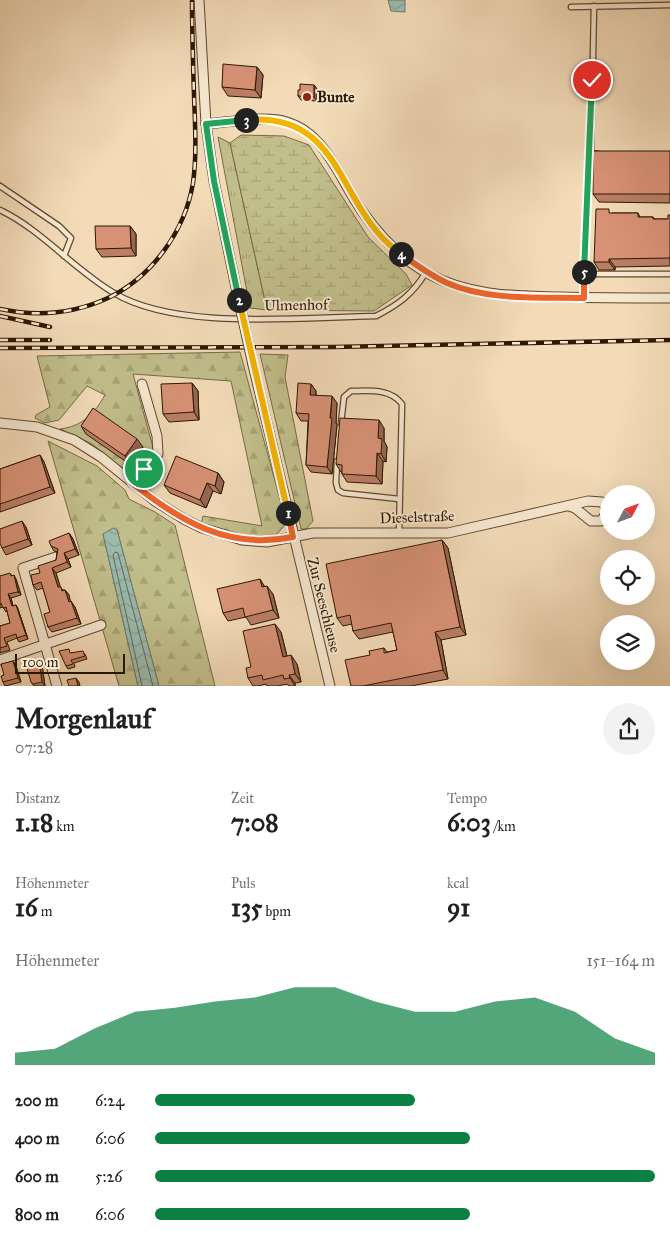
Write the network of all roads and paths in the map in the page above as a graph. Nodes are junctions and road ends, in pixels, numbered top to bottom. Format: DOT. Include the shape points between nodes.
graph roads {
  1 [pos="199,0"];
  2 [pos="670,5"];
  3 [pos="594,6"];
  4 [pos="571,7"];
  5 [pos="206,124"];
  6 [pos="591,153"];
  7 [pos="601,154"];
  8 [pos="0,186"];
  9 [pos="0,210"];
  10 [pos="64,256"];
  11 [pos="426,272"];
  12 [pos="584,274"];
  13 [pos="670,274"];
  14 [pos="584,298"];
  15 [pos="670,298"];
  16 [pos="142,384"];
  17 [pos="0,423"];
  18 [pos="340,431"];
  19 [pos="338,457"];
  20 [pos="132,483"];
  21 [pos="399,499"];
  22 [pos="569,506"];
  23 [pos="399,533"];
  24 [pos="293,537"];
  25 [pos="56,557"];
  26 [pos="101,625"];
  27 [pos="44,643"];
  28 [pos="0,660"];
  29 [pos="57,686"];
  30 [pos="330,686"];
  1 -- 5 [label="street, Zur Seeschleuse"];
  2 -- 3 [label="lane"];
  3 -- 4 [label="lane"];
  3 -- 6 [label="lane"];
  5 -- 11 [label="street" via="279,120 313,136 376,230 396,251"];
  5 -- 24 [label="street, Zur Seeschleuse, bridge" via="214,181 238,297"];
  6 -- 7 [label="lane"];
  6 -- 12 [label="lane"];
  8 -- 10 [label="lane" via="59,226 71,238"];
  9 -- 10 [label="lane, Ulmenhof"];
  10 -- 11 [label="lane, Ulmenhof" via="88,277 140,306 192,317 376,316 397,306 416,289"];
  11 -- 14 [label="street" via="472,290 510,296"];
  12 -- 13 [label="lane"];
  12 -- 14 [label="lane"];
  14 -- 15 [label="street"];
  16 -- 20 [label="street" via="157,436 158,454"];
  17 -- 20 [label="street, Dieselstraße" via="38,427 62,434 89,449"];
  18 -- 21 [label="lane" via="344,397 351,391 386,392 396,396 404,410"];
  19 -- 21 [label="lane" via="338,490 354,495"];
  20 -- 24 [label="street, Dieselstraße" via="184,520 216,533 267,542"];
  21 -- 23 [label="lane"];
  22 -- 23 [label="street, Dieselstraße" via="448,533"];
  23 -- 24 [label="street, Dieselstraße" via="313,533"];
  24 -- 30 [label="street, Zur Seeschleuse"];
  25 -- 27 [label="street" via="23,568"];
  26 -- 27 [label="street"];
  27 -- 28 [label="street"];
  27 -- 29 [label="street"];
}
